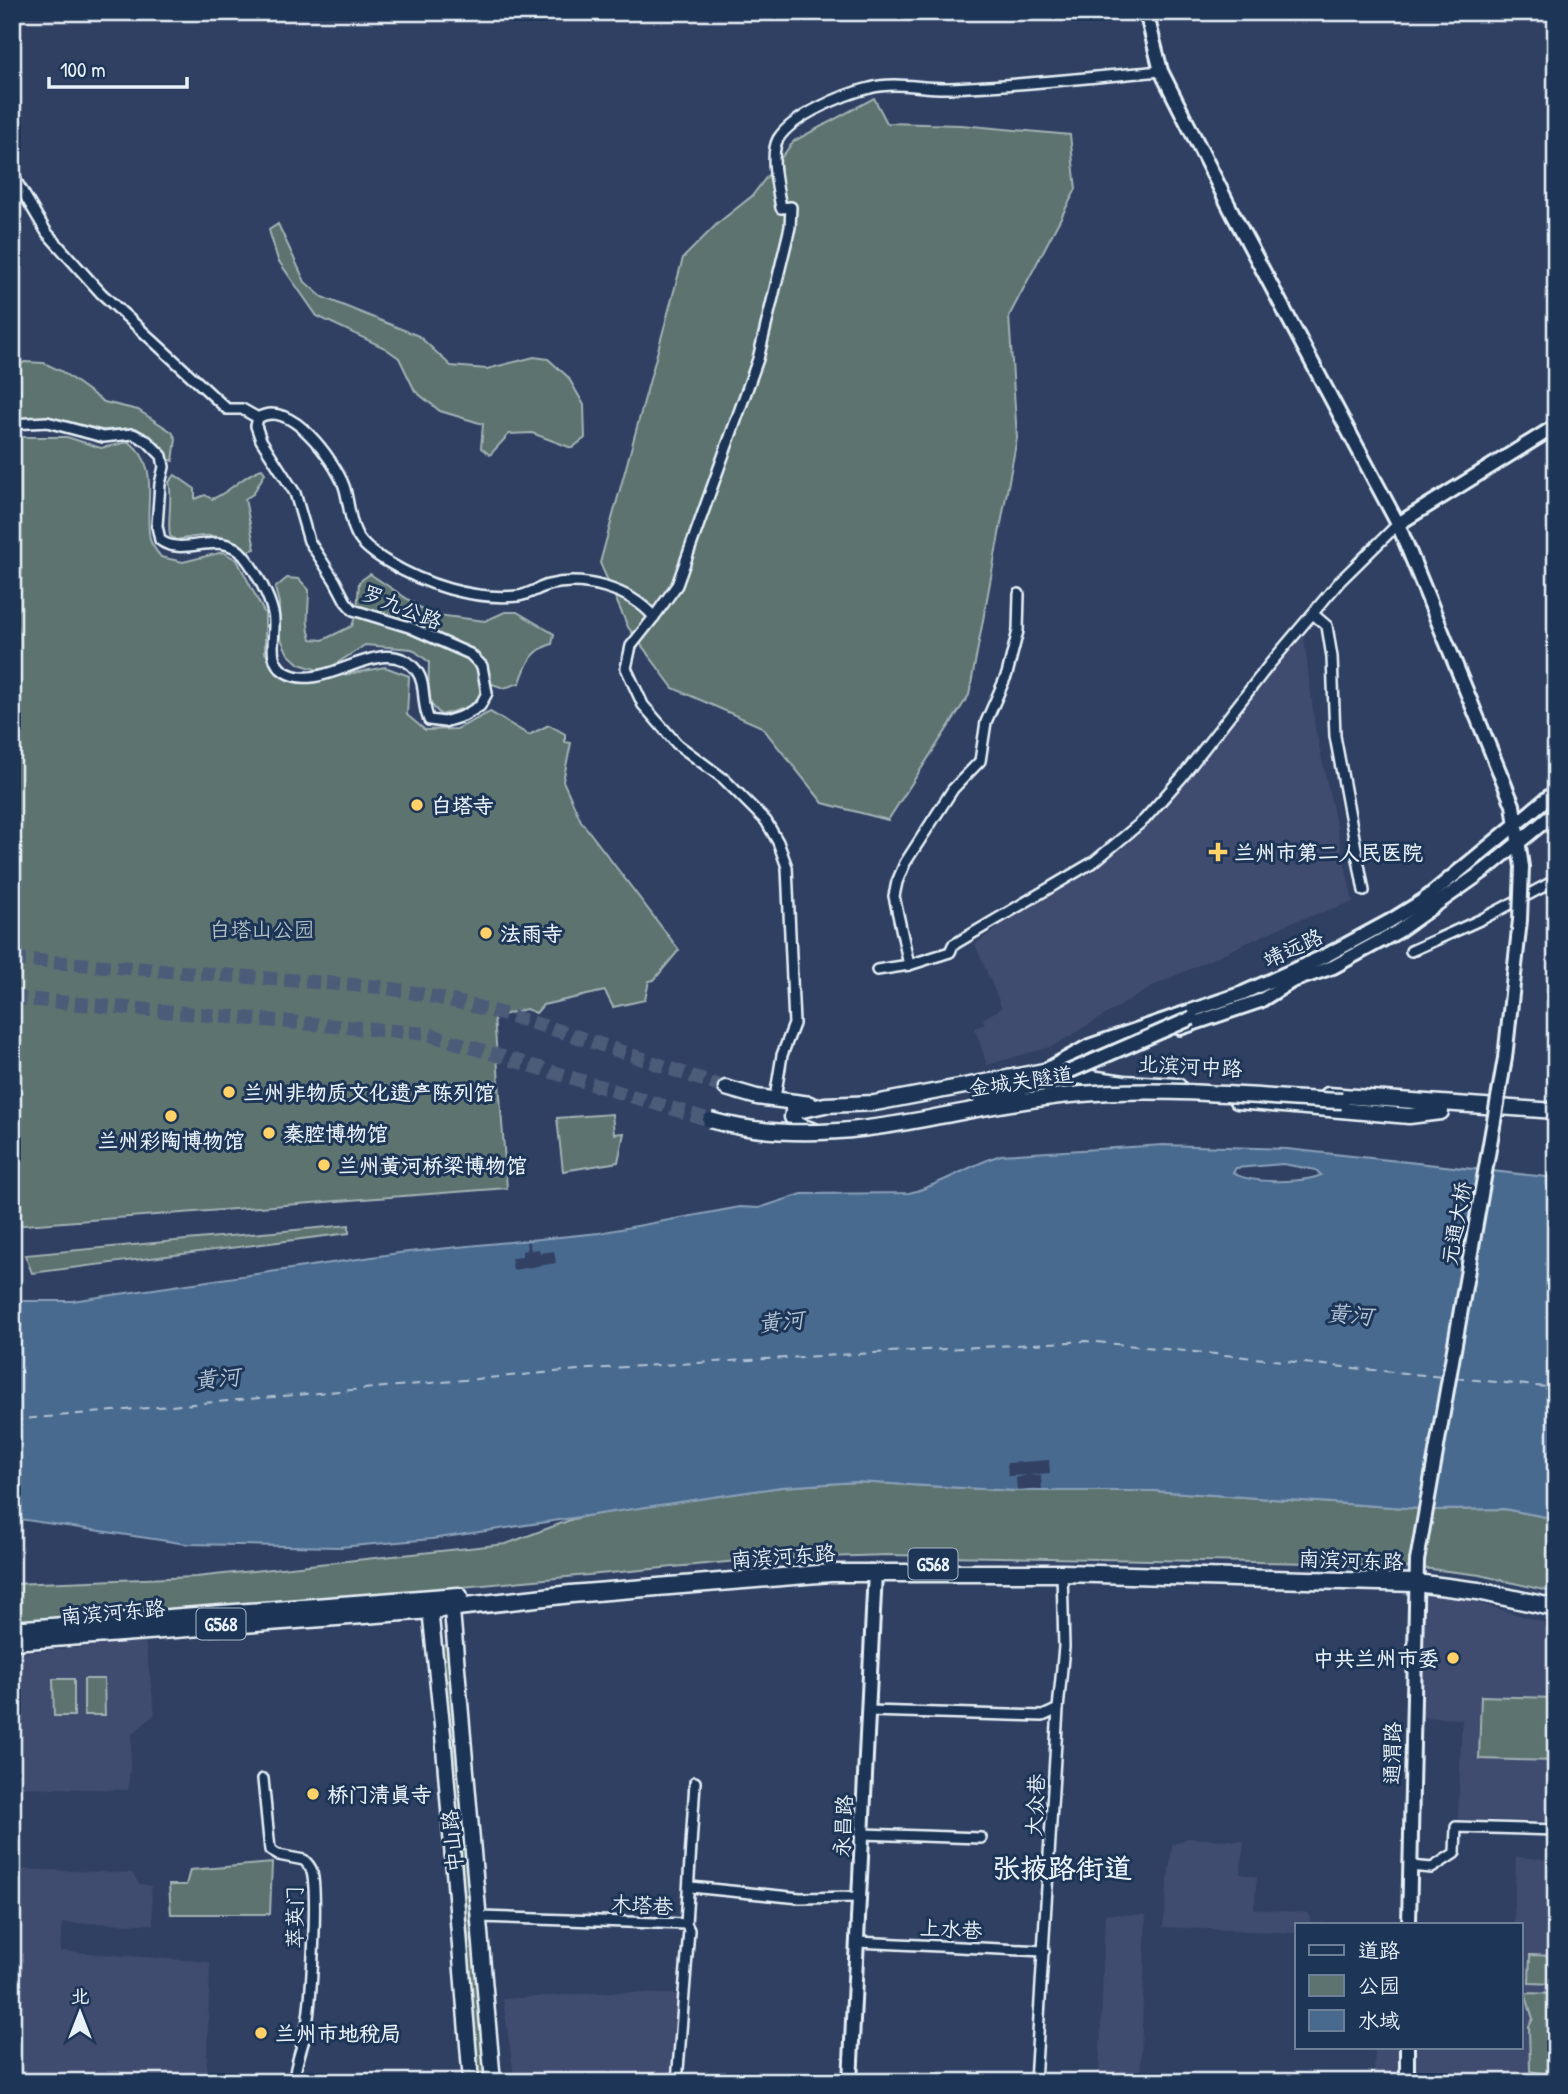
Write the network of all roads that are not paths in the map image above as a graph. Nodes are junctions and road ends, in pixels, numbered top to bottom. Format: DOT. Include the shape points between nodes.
graph roads {
  1 [pos="1146,12"];
  2 [pos="1161,72"];
  3 [pos="12,174"];
  4 [pos="258,418"];
  5 [pos="12,424"];
  6 [pos="1556,426"];
  7 [pos="1398,524"];
  8 [pos="1019,594"];
  9 [pos="1313,614"];
  10 [pos="654,617"];
  11 [pos="1556,791"];
  12 [pos="1556,812"];
  13 [pos="1518,822"];
  14 [pos="1520,843"];
  15 [pos="1556,880"];
  16 [pos="1364,891"];
  17 [pos="1411,951"];
  18 [pos="909,965"];
  19 [pos="877,970"];
  20 [pos="1292,981"];
  21 [pos="1044,1071"];
  22 [pos="1071,1074"];
  23 [pos="726,1088"];
  24 [pos="1046,1097"];
  25 [pos="775,1098"];
  26 [pos="1030,1099"];
  27 [pos="825,1105"];
  28 [pos="960,1111"];
  29 [pos="1556,1111"];
  30 [pos="1441,1112"];
  31 [pos="710,1119"];
  32 [pos="1556,1121"];
  33 [pos="874,1572"];
  34 [pos="1062,1573"];
  35 [pos="1416,1573"];
  36 [pos="1556,1600"];
  37 [pos="452,1602"];
  38 [pos="430,1604"];
  39 [pos="1556,1608"];
  40 [pos="12,1630"];
  41 [pos="12,1641"];
  42 [pos="1058,1709"];
  43 [pos="868,1711"];
  44 [pos="263,1779"];
  45 [pos="695,1782"];
  46 [pos="1556,1830"];
  47 [pos="862,1834"];
  48 [pos="981,1838"];
  49 [pos="1410,1866"];
  50 [pos="691,1887"];
  51 [pos="859,1897"];
  52 [pos="480,1917"];
  53 [pos="1409,1923"];
  54 [pos="686,1924"];
  55 [pos="857,1942"];
  56 [pos="1044,1951"];
  57 [pos="1408,2048"];
  58 [pos="295,2082"];
  59 [pos="471,2082"];
  60 [pos="493,2082"];
  61 [pos="677,2082"];
  62 [pos="850,2082"];
  63 [pos="1035,2082"];
  64 [pos="1407,2082"];
  1 -- 2 [label="main road, 元通大桥"];
  2 -- 7 [label="main road, 元通大桥"];
  2 -- 10 [label="street" via="948,88 891,84 859,91 815,110 779,138 775,160 780,208 791,207 790,227 758,359 677,585"];
  3 -- 4 [label="street" via="47,233 101,293 227,409 242,409"];
  4 -- 5 [label="street, 罗九公路" via="261,440 295,493 309,541 345,603 470,654 486,676 487,692 480,706 444,722 429,720 422,678 406,662 391,657 366,658 321,676 288,675 279,669 274,655 274,614 243,554 224,543 177,548 160,540 157,526 164,467 157,449 133,434 103,437 47,422"];
  4 -- 10 [label="street, 罗九公路" via="275,413 296,421 343,484 356,533 390,564 451,592 520,596 563,583 612,589 643,604"];
  6 -- 7 [label="main road"];
  7 -- 9 [label="street"];
  7 -- 13 [label="main road, 元通大桥"];
  8 -- 18 [label="street" via="1018,631 1007,674 986,722 980,761 953,789 897,882 894,896"];
  9 -- 16 [label="street" via="1327,626 1335,736"];
  9 -- 18 [label="street" via="1144,820 1094,861 953,945 950,952"];
  10 -- 25 [label="street" via="631,646 626,668 643,705 677,744 724,779 766,821 787,867 794,1024 782,1055"];
  11 -- 13 [label="main road, 靖远路"];
  12 -- 14 [label="main road, 靖远路"];
  13 -- 14 [label="main road, 元通大桥"];
  13 -- 21 [label="main road, 靖远路" via="1424,900 1327,955 1243,993 1089,1046"];
  14 -- 20 [label="main road, 靖远路" via="1397,932 1333,968"];
  14 -- 35 [label="main road, 元通大桥, bridge" via="1520,920 1505,1058"];
  15 -- 17 [label="street"];
  18 -- 19 [label="street"];
  20 -- 22 [label="main road, 靖远路" via="1260,1002 1142,1041"];
  20 -- 28 [label="main road, bridge"];
  21 -- 22 [label="main road, 北滨河中路"];
  21 -- 26 [label="main road"];
  21 -- 27 [label="main road, 北滨河中路" via="875,1103"];
  22 -- 24 [label="main road, 靖远路"];
  22 -- 29 [label="main road, 北滨河中路" via="1125,1083"];
  23 -- 25 [label="main road"];
  24 -- 26 [label="main road"];
  24 -- 30 [label="main road" via="1126,1092 1409,1116"];
  25 -- 27 [label="main road"];
  26 -- 27 [label="main road" via="852,1137 811,1130 797,1125 792,1117 802,1109"];
  28 -- 30 [label="main road, 金城关隧道, bridge" via="1128,1091 1342,1101"];
  28 -- 31 [label="main road, 金城关隧道, bridge" via="832,1134 776,1134"];
  30 -- 32 [label="main road"];
  33 -- 34 [label="highway, 南滨河东路 / G568"];
  33 -- 37 [label="highway, 南滨河东路 / G568"];
  33 -- 43 [label="main road, 永昌路"];
  34 -- 35 [label="highway, 南滨河东路 / G568"];
  34 -- 42 [label="street, 大众巷" via="1065,1625"];
  35 -- 36 [label="highway, 南滨河东路 / G568"];
  35 -- 37 [label="highway, 南滨河东路 / G568" via="854,1564 760,1569"];
  35 -- 39 [label="highway, 南滨河东路 / G568"];
  35 -- 49 [label="main road, 通渭路"];
  37 -- 38 [label="highway, 南滨河东路 / G568"];
  37 -- 52 [label="main road, 中山路"];
  38 -- 40 [label="highway, 南滨河东路 / G568"];
  38 -- 41 [label="highway, 南滨河东路 / G568"];
  38 -- 59 [label="main road, 中山路"];
  42 -- 43 [label="street" via="1042,1716"];
  42 -- 56 [label="street, 大众巷"];
  43 -- 47 [label="main road, 永昌路"];
  44 -- 58 [label="street, 萃英门" via="270,1850 304,1860 311,1868 313,1885 315,1918 305,2035 296,2060"];
  45 -- 50 [label="street"];
  46 -- 49 [label="street" via="1456,1827 1455,1853 1433,1868"];
  47 -- 48 [label="street"];
  47 -- 51 [label="main road, 永昌路"];
  49 -- 53 [label="main road, 通渭路"];
  50 -- 51 [label="street" via="800,1898"];
  50 -- 54 [label="street"];
  51 -- 55 [label="main road, 永昌路"];
  52 -- 54 [label="street, 木塔巷"];
  52 -- 60 [label="main road, 中山路"];
  54 -- 61 [label="street, 木塔巷"];
  55 -- 56 [label="street, 上水巷"];
  55 -- 62 [label="main road, 永昌路"];
  56 -- 63 [label="street, 大众巷"];
  57 -- 64 [label="main road"];
}
